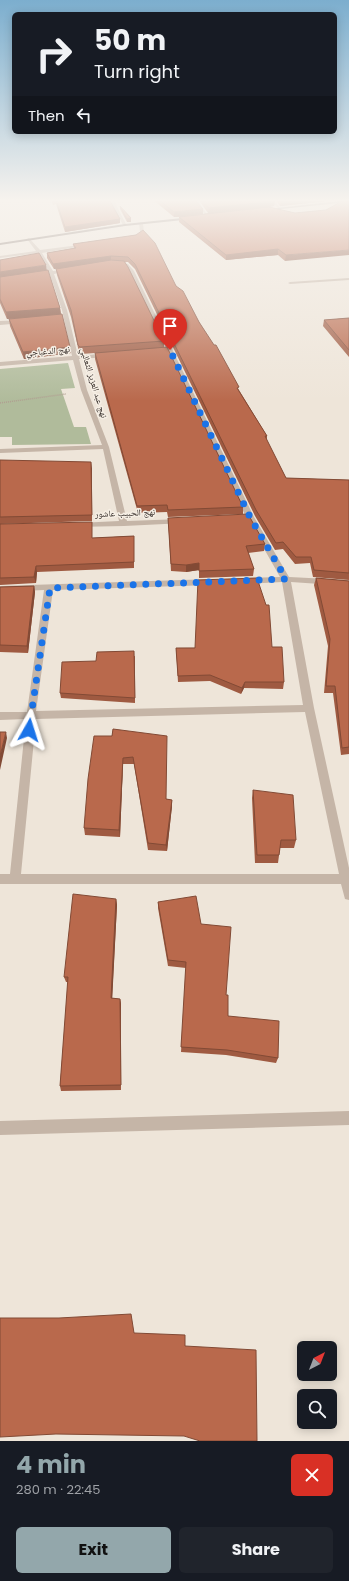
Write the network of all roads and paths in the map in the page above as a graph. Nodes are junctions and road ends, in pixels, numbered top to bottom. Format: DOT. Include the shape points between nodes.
graph roads {
  1 [pos="49,266"];
  2 [pos="127,266"];
  3 [pos="74,269"];
  4 [pos="52,272"];
  5 [pos="29,276"];
  6 [pos="349,279"];
  7 [pos="290,283"];
  8 [pos="67,317"];
  9 [pos="59,318"];
  10 [pos="30,320"];
  11 [pos="0,323"];
  12 [pos="170,350"];
  13 [pos="162,351"];
  14 [pos="115,354"];
  15 [pos="75,357"];
  16 [pos="0,364"];
  17 [pos="85,391"];
  18 [pos="0,403"];
  19 [pos="106,447"];
  20 [pos="0,451"];
  21 [pos="187,520"];
  22 [pos="124,524"];
  23 [pos="70,525"];
  24 [pos="286,579"];
  25 [pos="349,583"];
  26 [pos="50,588"];
  27 [pos="0,589"];
  28 [pos="309,708"];
  29 [pos="31,715"];
  30 [pos="0,716"];
  31 [pos="0,878"];
  32 [pos="15,878"];
  33 [pos="347,880"];
  34 [pos="349,895"];
  35 [pos="349,1118"];
  36 [pos="0,1128"];
  1 -- 4 [label="street, نهج عبد العزيز الثعالبي"];
  2 -- 12 [label="street" via="132,271"];
  3 -- 4 [label="street"];
  4 -- 5 [label="street"];
  4 -- 8 [label="street, نهج عبد العزيز الثعالبي"];
  6 -- 7 [label="street"];
  8 -- 9 [label="street"];
  8 -- 15 [label="street, نهج عبد العزيز الثعالبي"];
  10 -- 11 [label="street"];
  12 -- 13 [label="street"];
  12 -- 24 [label="street" via="246,517"];
  14 -- 15 [label="street, نهج الدغباجي"];
  15 -- 16 [label="street, نهج الدغباجي"];
  15 -- 17 [label="street, نهج عبد العزيز الثعالبي"];
  17 -- 18 [label="path"];
  17 -- 19 [label="street, نهج عبد العزيز الثعالبي"];
  19 -- 20 [label="street"];
  19 -- 22 [label="street, نهج عبد العزيز الثعالبي"];
  21 -- 22 [label="street, نهج الحبيب عاشور"];
  22 -- 23 [label="street, نهج الحبيب عاشور"];
  24 -- 25 [label="street"];
  24 -- 26 [label="street"];
  24 -- 28 [label="street"];
  26 -- 27 [label="street"];
  26 -- 29 [label="street"];
  28 -- 29 [label="street"];
  28 -- 33 [label="street"];
  29 -- 30 [label="street"];
  29 -- 32 [label="street"];
  31 -- 32 [label="street"];
  32 -- 33 [label="street"];
  33 -- 34 [label="street"];
  35 -- 36 [label="street"];
}
